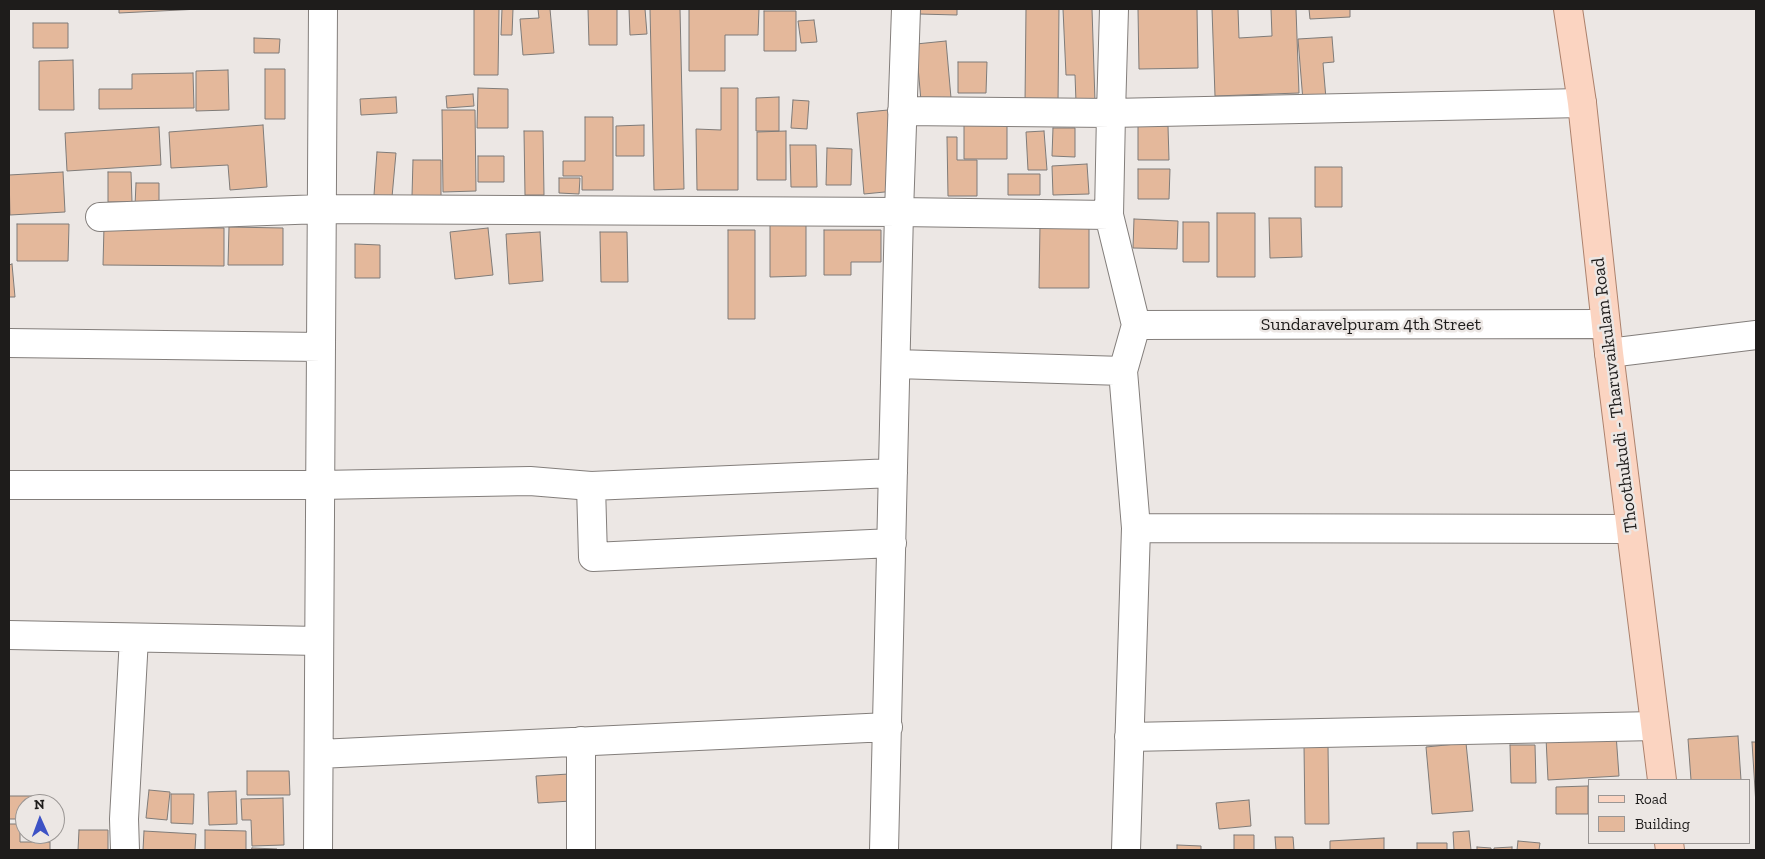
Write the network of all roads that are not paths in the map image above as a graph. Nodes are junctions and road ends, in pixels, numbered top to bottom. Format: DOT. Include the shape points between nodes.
graph roads {
  1 [pos="323,9"];
  2 [pos="906,9"];
  3 [pos="1114,9"];
  4 [pos="1568,9"];
  5 [pos="1582,103"];
  6 [pos="902,111"];
  7 [pos="1111,113"];
  8 [pos="322,209"];
  9 [pos="899,212"];
  10 [pos="1109,214"];
  11 [pos="100,217"];
  12 [pos="1605,324"];
  13 [pos="1136,325"];
  14 [pos="1756,335"];
  15 [pos="9,343"];
  16 [pos="321,347"];
  17 [pos="1609,352"];
  18 [pos="896,364"];
  19 [pos="1123,371"];
  20 [pos="893,473"];
  21 [pos="9,484"];
  22 [pos="320,485"];
  23 [pos="592,486"];
  24 [pos="9,489"];
  25 [pos="1136,528"];
  26 [pos="1630,529"];
  27 [pos="892,543"];
  28 [pos="9,635"];
  29 [pos="134,638"];
  30 [pos="319,641"];
  31 [pos="1655,726"];
  32 [pos="888,727"];
  33 [pos="1129,737"];
  34 [pos="581,742"];
  35 [pos="319,754"];
  36 [pos="1662,779"];
  37 [pos="125,850"];
  38 [pos="318,850"];
  39 [pos="581,850"];
  40 [pos="884,850"];
  41 [pos="1126,850"];
  1 -- 8 [label="street"];
  2 -- 6 [label="street"];
  3 -- 7 [label="street"];
  4 -- 5 [label="main road, Thoothukudi - Tharuvaikulam Road"];
  5 -- 7 [label="street"];
  5 -- 12 [label="main road, Thoothukudi - Tharuvaikulam Road"];
  6 -- 7 [label="street"];
  6 -- 9 [label="street"];
  7 -- 10 [label="street"];
  8 -- 9 [label="street"];
  8 -- 11 [label="street"];
  8 -- 16 [label="street"];
  9 -- 10 [label="street"];
  9 -- 18 [label="street"];
  10 -- 13 [label="street"];
  12 -- 13 [label="street, Sundaravelpuram 4th Street"];
  12 -- 17 [label="main road, Thoothukudi - Tharuvaikulam Road"];
  13 -- 19 [label="street"];
  14 -- 17 [label="street"];
  15 -- 16 [label="street"];
  16 -- 22 [label="street"];
  17 -- 26 [label="main road, Thoothukudi - Tharuvaikulam Road"];
  18 -- 19 [label="street"];
  18 -- 20 [label="street"];
  19 -- 25 [label="street"];
  20 -- 23 [label="street"];
  20 -- 27 [label="street"];
  21 -- 22 [label="street"];
  21 -- 24 [label="street"];
  22 -- 23 [label="street" via="530,481"];
  22 -- 30 [label="street"];
  23 -- 27 [label="street" via="593,557"];
  25 -- 26 [label="street"];
  25 -- 33 [label="street"];
  26 -- 31 [label="main road, Thoothukudi - Tharuvaikulam Road"];
  27 -- 32 [label="street"];
  28 -- 29 [label="street"];
  29 -- 30 [label="street"];
  29 -- 37 [label="street"];
  30 -- 35 [label="street"];
  31 -- 33 [label="street"];
  31 -- 36 [label="main road, Thoothukudi - Tharuvaikulam Road"];
  32 -- 34 [label="street"];
  32 -- 40 [label="street"];
  33 -- 41 [label="street"];
  34 -- 35 [label="street"];
  34 -- 39 [label="street"];
  35 -- 38 [label="street"];
}
